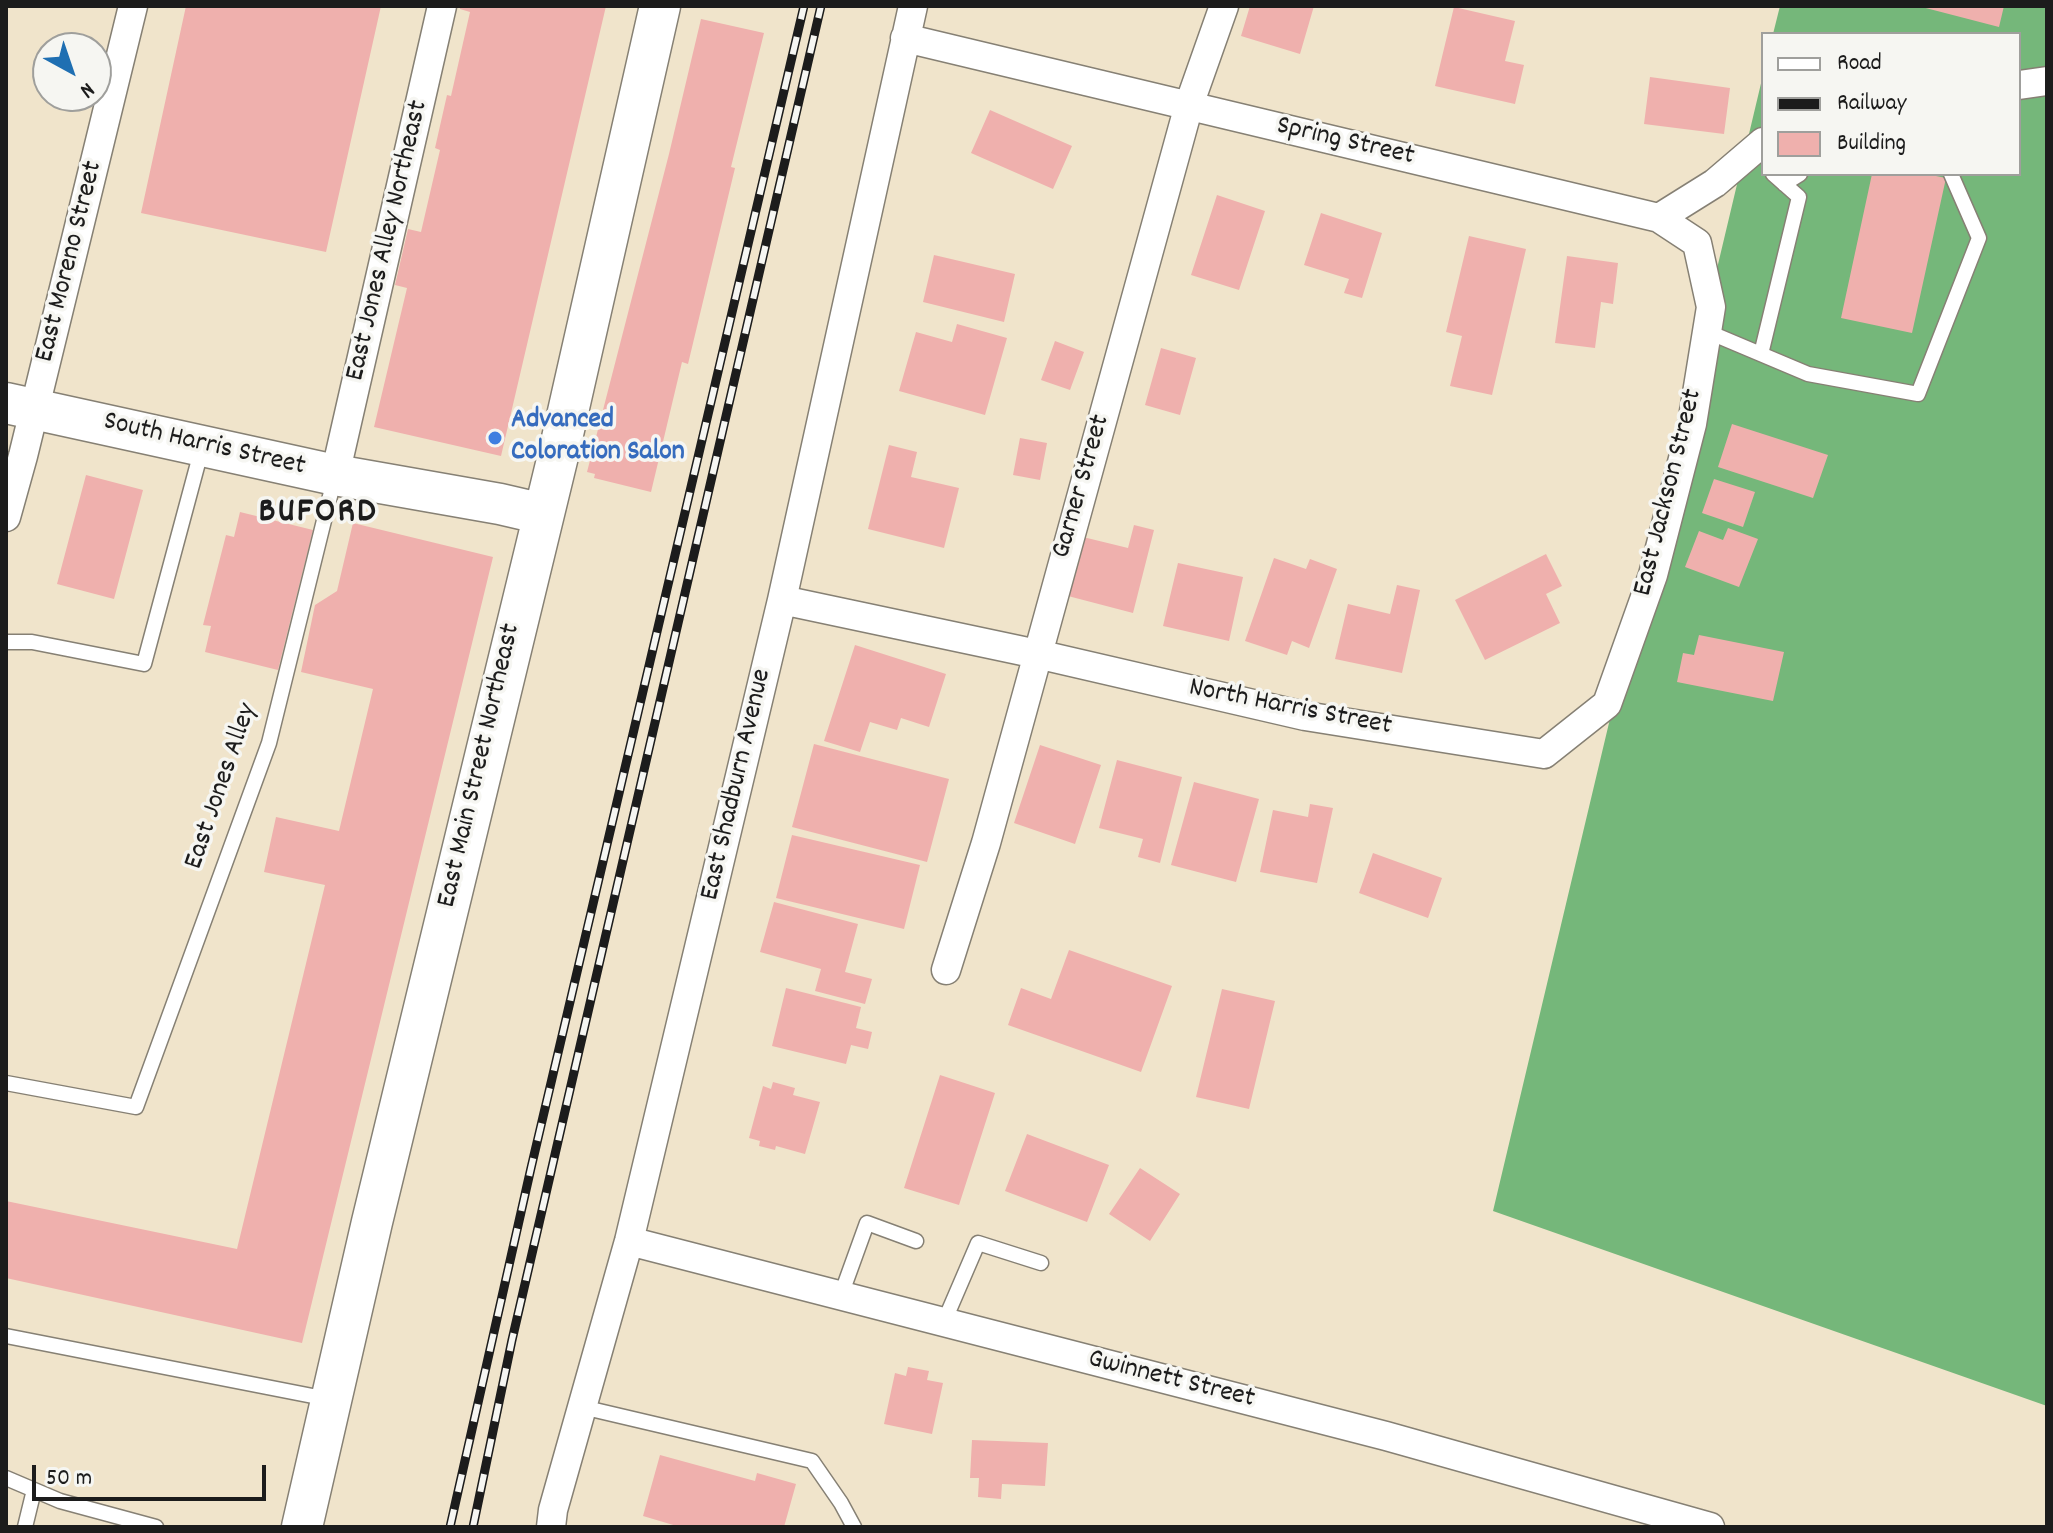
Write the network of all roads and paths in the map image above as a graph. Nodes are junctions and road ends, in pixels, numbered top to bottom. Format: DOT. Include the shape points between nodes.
graph roads {
  1 [pos="133,6"];
  2 [pos="442,6"];
  3 [pos="660,6"];
  4 [pos="913,6"];
  5 [pos="1224,6"];
  6 [pos="905,38"];
  7 [pos="2047,81"];
  8 [pos="2021,85"];
  9 [pos="1189,105"];
  10 [pos="1758,153"];
  11 [pos="1952,176"];
  12 [pos="1778,179"];
  13 [pos="1659,218"];
  14 [pos="1706,331"];
  15 [pos="1761,354"];
  16 [pos="20,407"];
  17 [pos="202,447"];
  18 [pos="335,475"];
  19 [pos="543,514"];
  20 [pos="6,517"];
  21 [pos="782,600"];
  22 [pos="6,642"];
  23 [pos="1037,654"];
  24 [pos="1544,754"];
  25 [pos="946,970"];
  26 [pos="6,1083"];
  27 [pos="629,1241"];
  28 [pos="916,1241"];
  29 [pos="1041,1263"];
  30 [pos="841,1295"];
  31 [pos="944,1322"];
  32 [pos="6,1336"];
  33 [pos="332,1399"];
  34 [pos="582,1407"];
  35 [pos="6,1478"];
  36 [pos="34,1490"];
  37 [pos="555,1526"];
  38 [pos="25,1527"];
  39 [pos="156,1527"];
  40 [pos="302,1527"];
  41 [pos="854,1527"];
  42 [pos="1710,1527"];
  1 -- 16 [label="street, East Moreno Street"];
  2 -- 18 [label="street, East Jones Alley Northeast"];
  3 -- 19 [label="street, East Main Street Northeast"];
  4 -- 6 [label="street, East Shadburn Avenue"];
  5 -- 9 [label="street, Garner Street"];
  6 -- 9 [label="street, Spring Street"];
  6 -- 21 [label="street, East Shadburn Avenue"];
  7 -- 8 [label="street"];
  9 -- 13 [label="street, Spring Street"];
  9 -- 23 [label="street, Garner Street"];
  10 -- 13 [label="street"];
  11 -- 15 [label="lane" via="1979,238 1918,394 1808,374"];
  12 -- 15 [label="lane" via="1799,197"];
  13 -- 14 [label="street, East Jackson Street" via="1697,243 1711,307"];
  14 -- 15 [label="lane"];
  14 -- 24 [label="street, East Jackson Street" via="1692,424 1653,575 1607,704"];
  16 -- 17 [label="street, South Harris Street"];
  16 -- 20 [label="street, East Moreno Street"];
  17 -- 18 [label="street, South Harris Street"];
  17 -- 22 [label="lane" via="144,664 32,642"];
  18 -- 19 [label="street, South Harris Street"];
  18 -- 26 [label="lane, East Jones Alley" via="269,743 136,1107"];
  19 -- 33 [label="street, East Main Street Northeast"];
  21 -- 23 [label="street, North Harris Street"];
  21 -- 27 [label="street, East Shadburn Avenue"];
  23 -- 24 [label="street, North Harris Street" via="1305,716"];
  23 -- 25 [label="street, Garner Street"];
  27 -- 30 [label="street, Gwinnett Street"];
  27 -- 34 [label="street, East Shadburn Avenue"];
  28 -- 30 [label="lane" via="867,1223"];
  29 -- 31 [label="lane" via="978,1243"];
  30 -- 31 [label="street, Gwinnett Street"];
  31 -- 42 [label="street, Gwinnett Street" via="1386,1436"];
  32 -- 33 [label="lane"];
  33 -- 40 [label="street, East Main Street Northeast"];
  34 -- 37 [label="street, East Shadburn Avenue"];
  34 -- 41 [label="lane" via="812,1461"];
  35 -- 36 [label="lane"];
  36 -- 38 [label="lane"];
  36 -- 39 [label="lane"];
}
